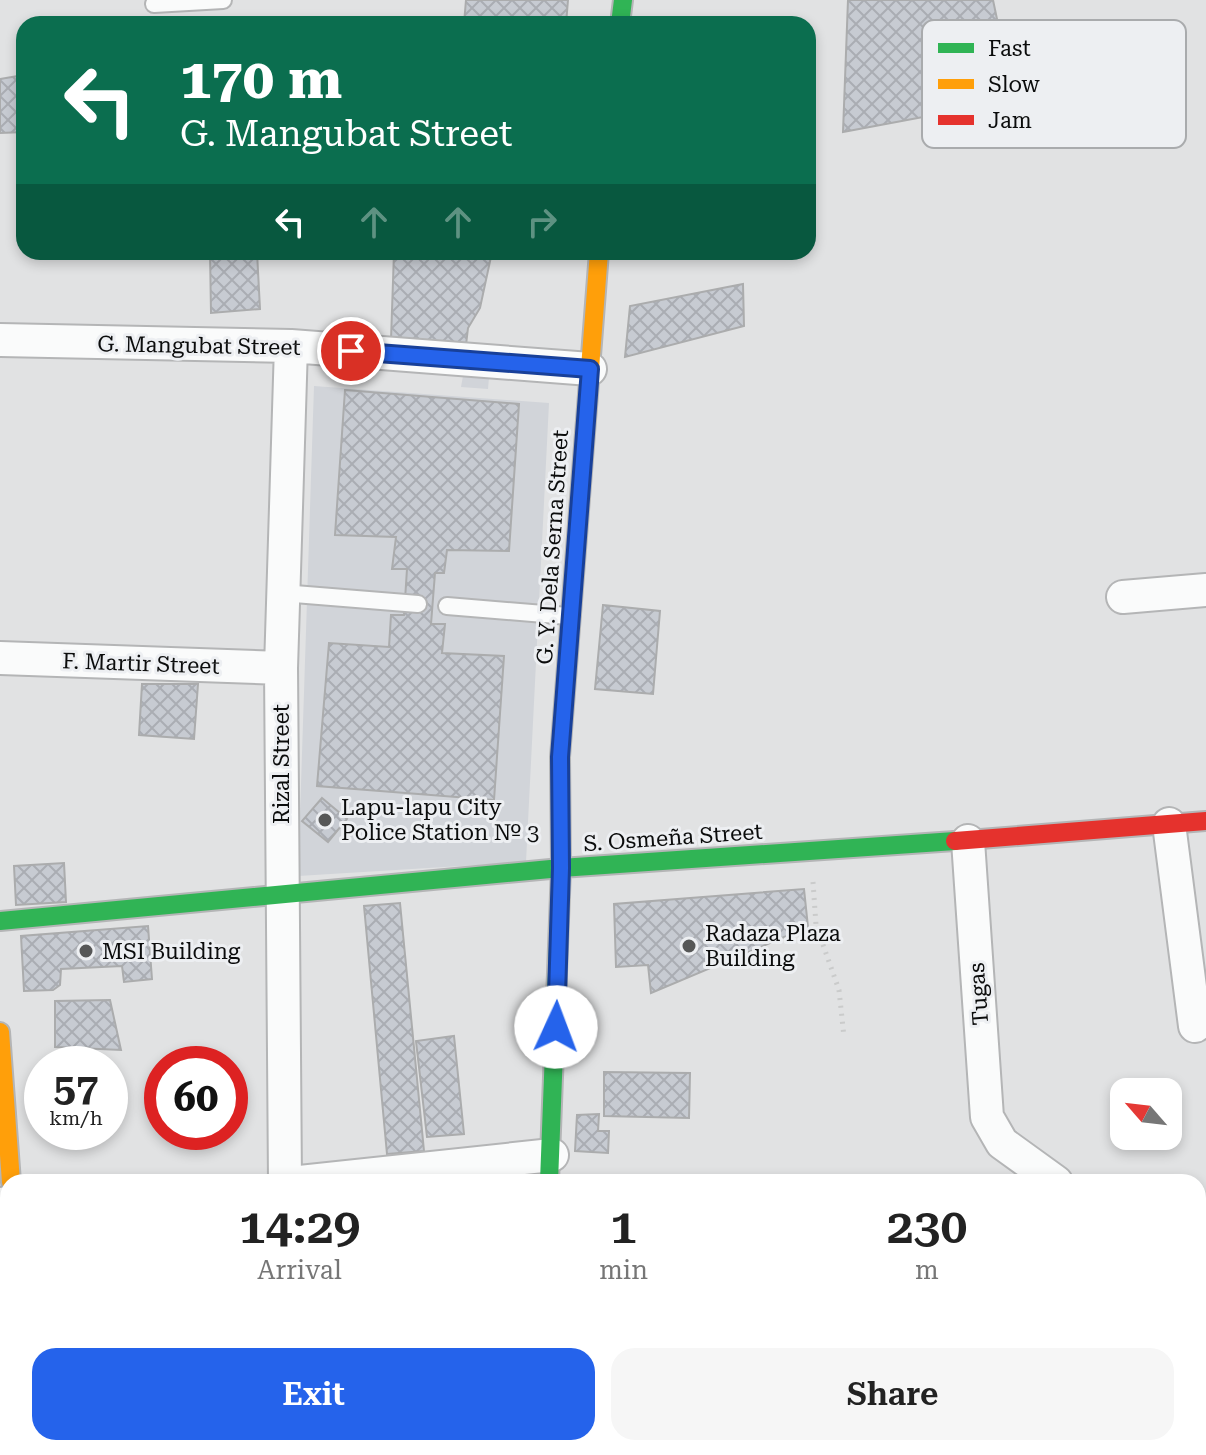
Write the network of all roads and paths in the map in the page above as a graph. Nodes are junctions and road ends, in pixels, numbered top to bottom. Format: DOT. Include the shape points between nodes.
graph roads {
  1 [pos="223,0"];
  2 [pos="154,4"];
  3 [pos="598,260"];
  4 [pos="0,340"];
  5 [pos="291,346"];
  6 [pos="590,369"];
  7 [pos="1206,590"];
  8 [pos="282,593"];
  9 [pos="1123,597"];
  10 [pos="418,604"];
  11 [pos="447,606"];
  12 [pos="570,617"];
  13 [pos="0,658"];
  14 [pos="281,668"];
  15 [pos="1206,821"];
  16 [pos="1169,824"];
  17 [pos="968,841"];
  18 [pos="810,852"];
  19 [pos="561,868"];
  20 [pos="282,893"];
  21 [pos="0,921"];
  22 [pos="1195,1026"];
  23 [pos="0,1032"];
  24 [pos="844,1037"];
  25 [pos="550,1168"];
  26 [pos="10,1174"];
  27 [pos="285,1174"];
  28 [pos="443,1174"];
  29 [pos="1045,1174"];
  1 -- 2 [label="lane"];
  3 -- 6 [label="street, G. Y. Dela Serna Street"];
  4 -- 5 [label="street, G. Mangubat Street"];
  5 -- 6 [label="street, G. Mangubat Street"];
  5 -- 8 [label="street, Rizal Street"];
  6 -- 12 [label="street, G. Y. Dela Serna Street"];
  7 -- 9 [label="street"];
  8 -- 10 [label="lane"];
  8 -- 14 [label="street, Rizal Street"];
  11 -- 12 [label="lane"];
  12 -- 19 [label="street, G. Y. Dela Serna Street" via="560,757"];
  13 -- 14 [label="street, F. Martir Street"];
  14 -- 20 [label="street, Rizal Street"];
  15 -- 16 [label="street, S. Osmeña Street"];
  16 -- 17 [label="street, S. Osmeña Street"];
  16 -- 22 [label="street"];
  17 -- 18 [label="street, S. Osmeña Street"];
  17 -- 29 [label="street, Tugas" via="987,1117 1002,1143"];
  18 -- 19 [label="street, S. Osmeña Street"];
  18 -- 24 [label="path" via="816,925 839,990"];
  19 -- 20 [label="street, S. Osmeña Street"];
  19 -- 25 [label="street, G. Y. Dela Serna Street"];
  20 -- 21 [label="street, S. Osmeña Street"];
  20 -- 27 [label="street, Rizal Street"];
  23 -- 26 [label="street"];
  25 -- 28 [label="street"];
}
